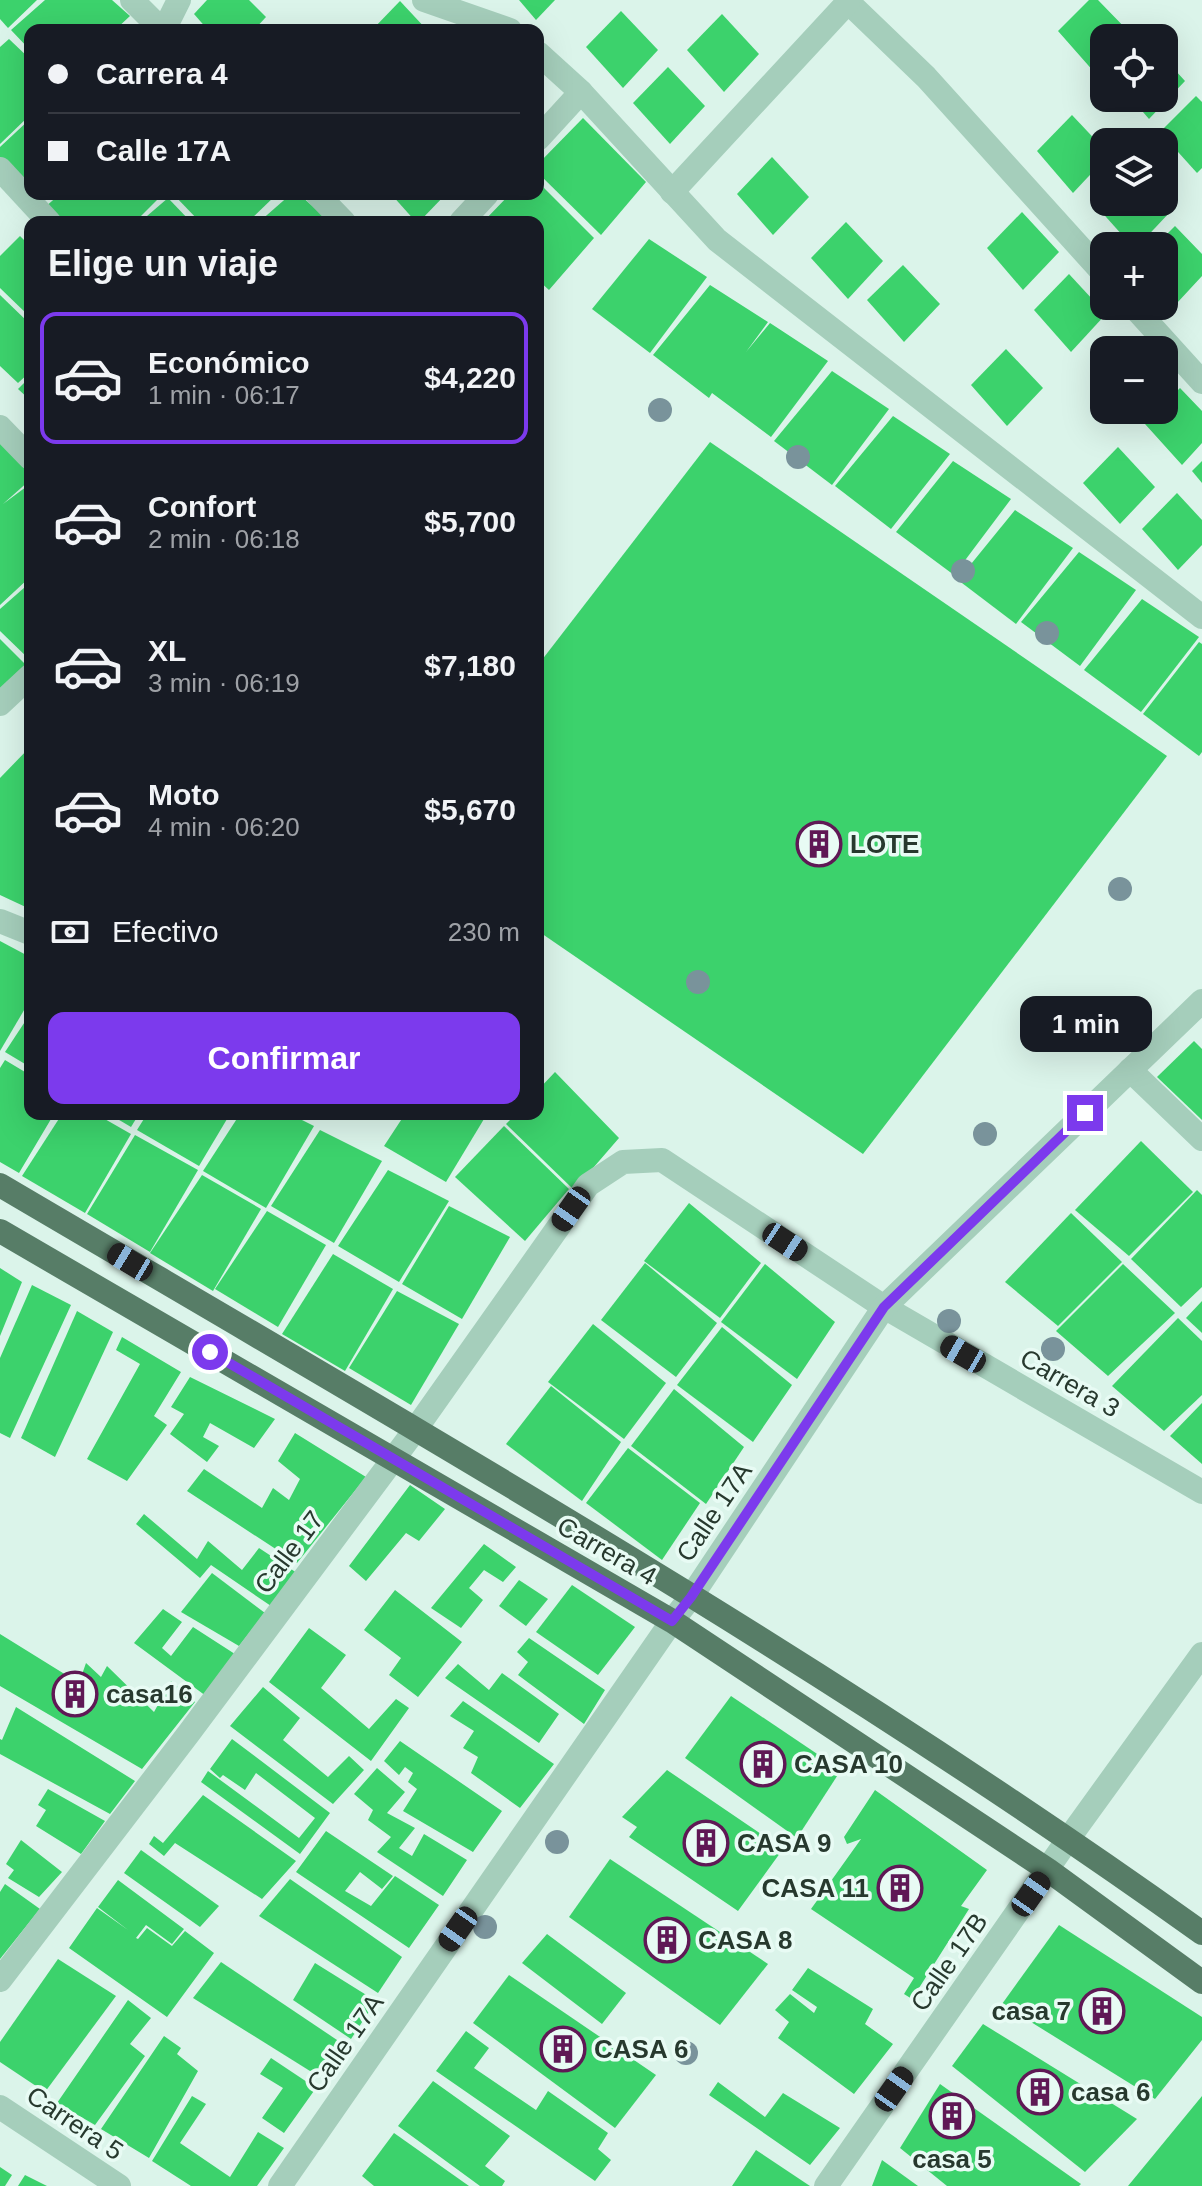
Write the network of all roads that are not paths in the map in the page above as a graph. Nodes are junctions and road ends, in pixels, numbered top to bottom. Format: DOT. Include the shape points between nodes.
graph roads {
  1 [pos="132,0"];
  2 [pos="179,0"];
  3 [pos="424,0"];
  4 [pos="847,1"];
  5 [pos="157,24"];
  6 [pos="166,24"];
  7 [pos="493,24"];
  8 [pos="544,58"];
  9 [pos="581,92"];
  10 [pos="544,132"];
  11 [pos="0,169"];
  12 [pos="672,192"];
  13 [pos="24,195"];
  14 [pos="29,200"];
  15 [pos="323,200"];
  16 [pos="481,200"];
  17 [pos="43,216"];
  18 [pos="338,216"];
  19 [pos="467,216"];
  20 [pos="1090,259"];
  21 [pos="1146,320"];
  22 [pos="1202,382"];
  23 [pos="0,427"];
  24 [pos="24,452"];
  25 [pos="1202,617"];
  26 [pos="24,682"];
  27 [pos="0,704"];
  28 [pos="0,921"];
  29 [pos="24,931"];
  30 [pos="1202,1001"];
  31 [pos="1130,1070"];
  32 [pos="1202,1139"];
  33 [pos="623,1162"];
  34 [pos="0,1185"];
  35 [pos="0,1231"];
  36 [pos="884,1307"];
  37 [pos="415,1430"];
  38 [pos="394,1458"];
  39 [pos="1202,1492"];
  40 [pos="691,1597"];
  41 [pos="672,1621"];
  42 [pos="1202,1654"];
  43 [pos="1069,1838"];
  44 [pos="1048,1870"];
  45 [pos="1202,1933"];
  46 [pos="0,1980"];
  47 [pos="1202,1982"];
  48 [pos="0,2107"];
  49 [pos="119,2186"];
  50 [pos="280,2186"];
  51 [pos="826,2186"];
  1 -- 5 [label="street"];
  2 -- 6 [label="street"];
  3 -- 7 [label="street"];
  4 -- 12 [label="street"];
  4 -- 20 [label="street" via="926,77"];
  8 -- 9 [label="street"];
  9 -- 10 [label="street"];
  9 -- 12 [label="street"];
  11 -- 13 [label="street"];
  12 -- 25 [label="street" via="717,240"];
  14 -- 17 [label="street"];
  15 -- 18 [label="street"];
  16 -- 19 [label="street"];
  21 -- 22 [label="street"];
  23 -- 24 [label="street"];
  26 -- 27 [label="street"];
  28 -- 29 [label="street"];
  30 -- 31 [label="street, Calle 17A"];
  31 -- 32 [label="street"];
  31 -- 36 [label="street, Calle 17A"];
  33 -- 36 [label="street, Carrera 3" via="662,1160"];
  33 -- 37 [label="street, Calle 17" via="588,1185"];
  34 -- 37 [label="main road, Carrera 4"];
  35 -- 38 [label="main road, Carrera 4"];
  36 -- 39 [label="street, Carrera 3"];
  36 -- 40 [label="street, Calle 17A"];
  37 -- 38 [label="street, Calle 17"];
  37 -- 40 [label="main road, Carrera 4"];
  38 -- 41 [label="main road, Carrera 4"];
  38 -- 46 [label="street, Calle 17"];
  40 -- 41 [label="street, Calle 17A"];
  40 -- 43 [label="main road, Carrera 4"];
  41 -- 44 [label="main road, Carrera 4"];
  41 -- 50 [label="street, Calle 17A"];
  42 -- 43 [label="street, Calle 17B"];
  43 -- 44 [label="street, Calle 17B"];
  43 -- 45 [label="main road, Carrera 4"];
  44 -- 47 [label="main road, Carrera 4"];
  44 -- 51 [label="street, Calle 17B"];
  48 -- 49 [label="street, Carrera 5"];
}
